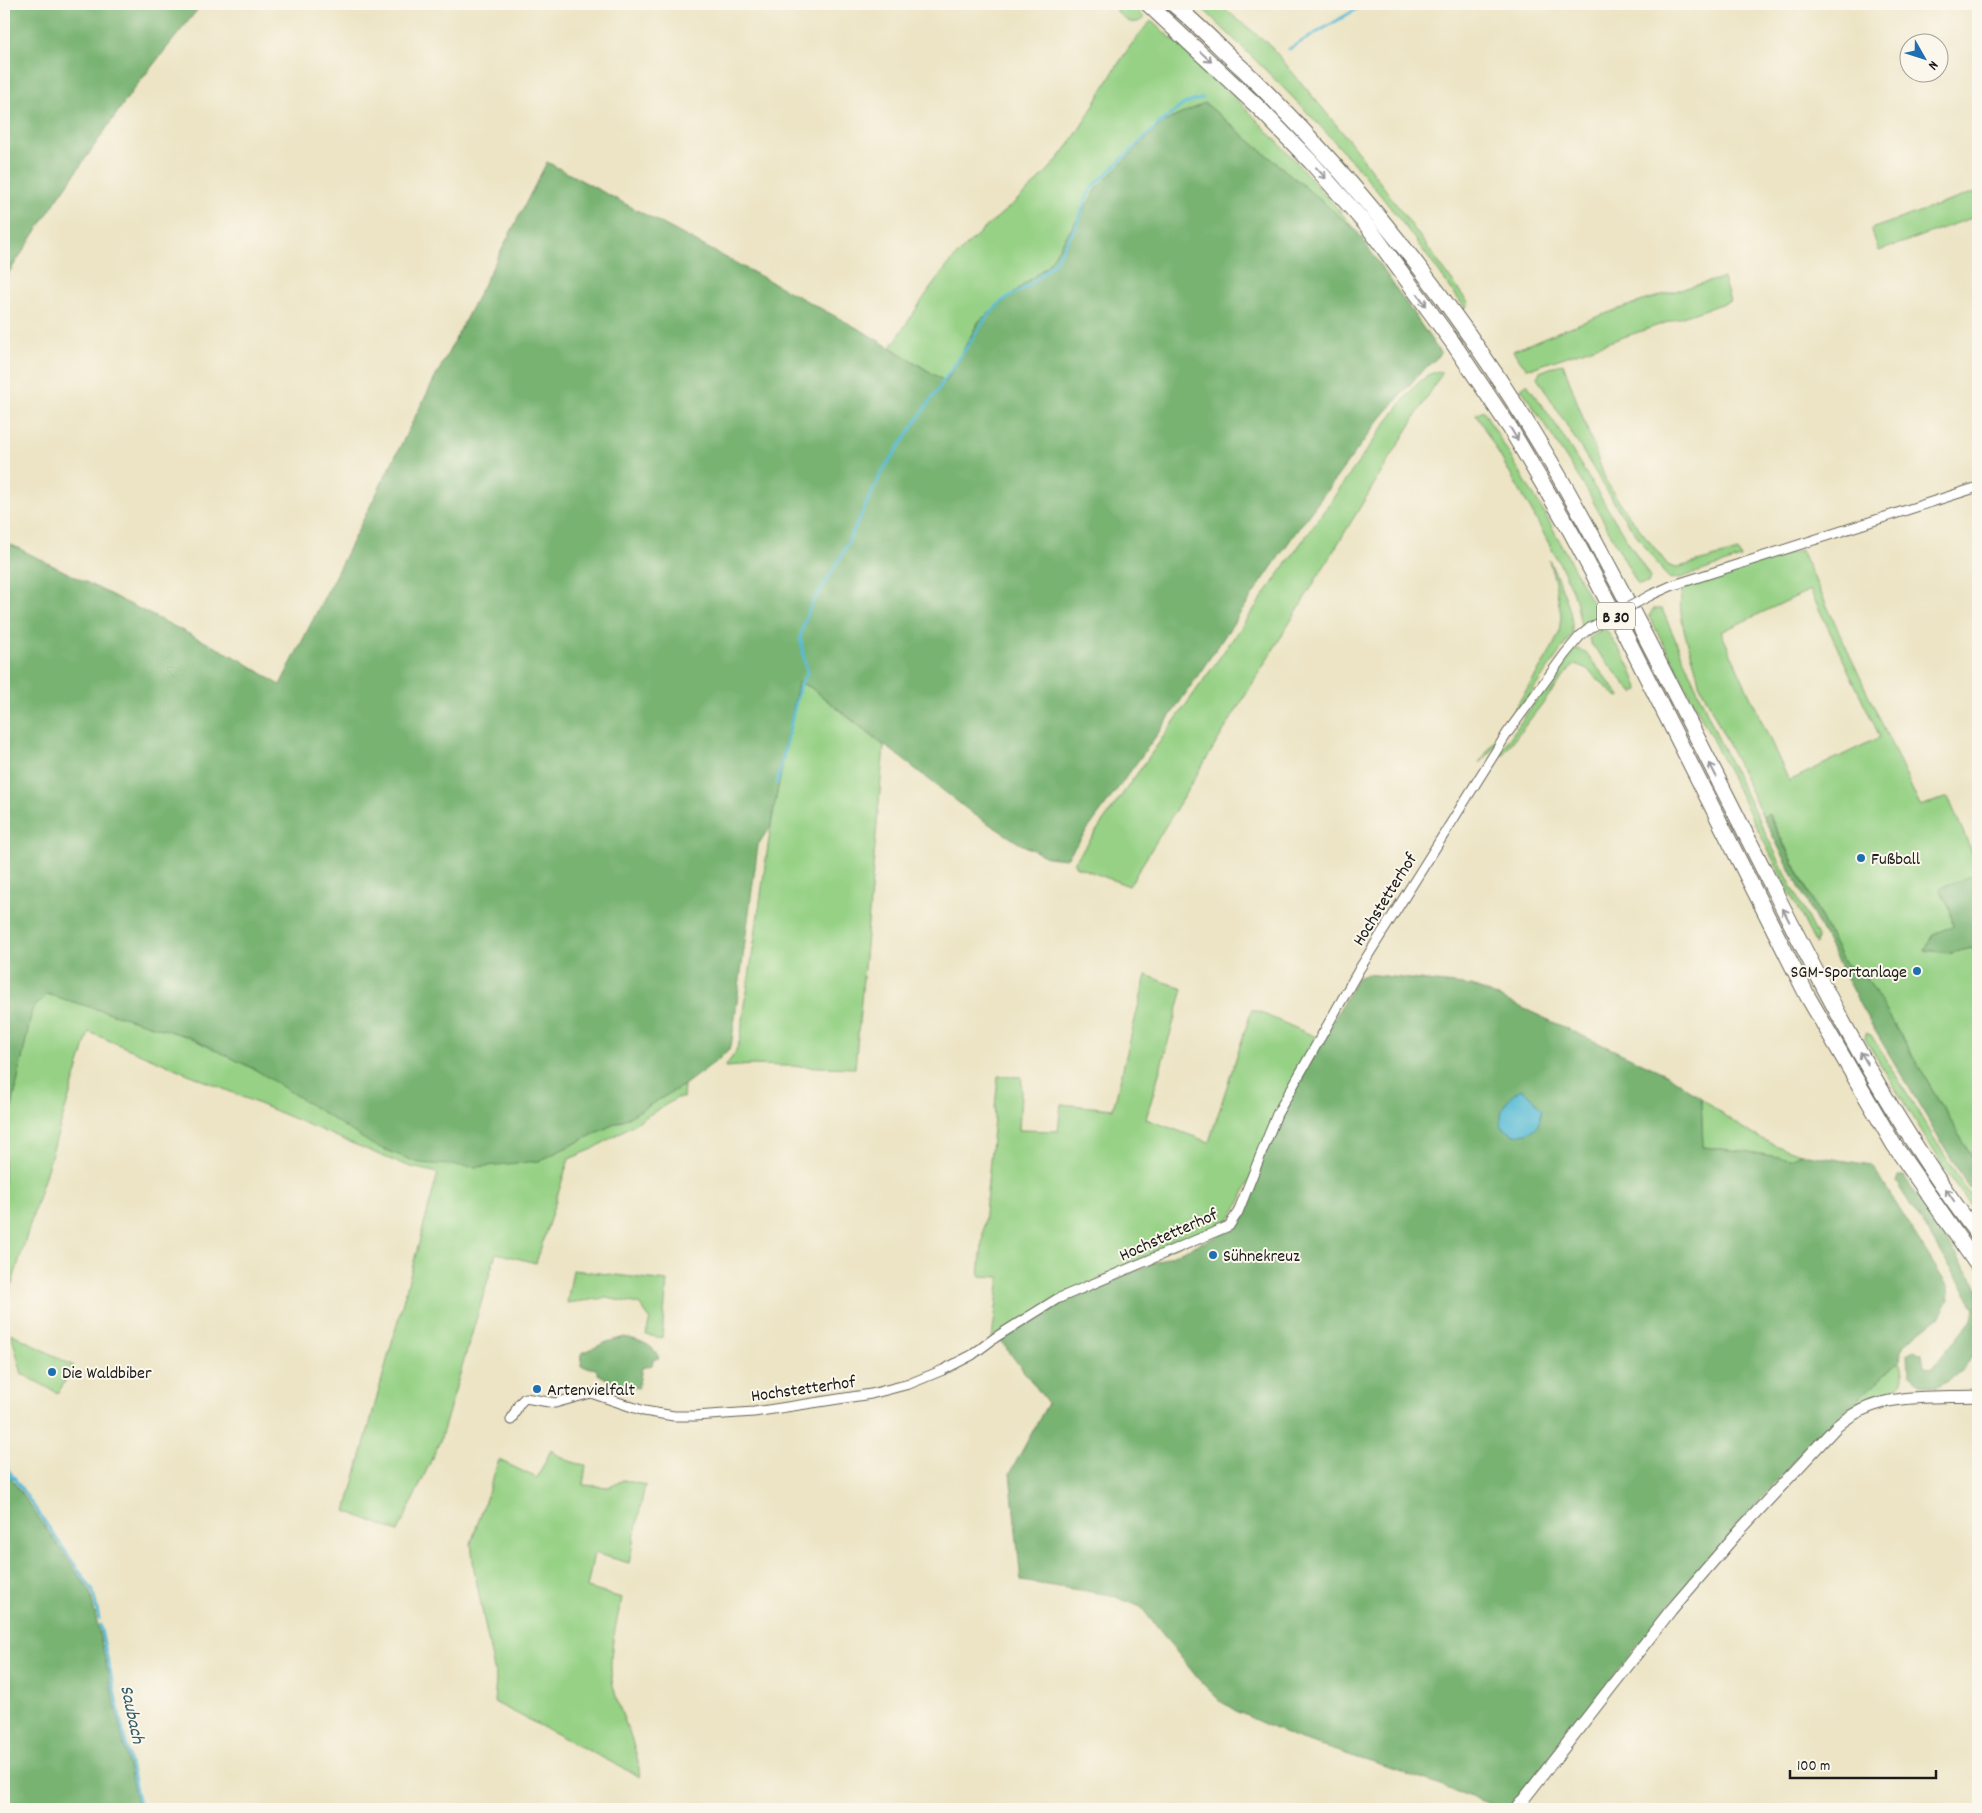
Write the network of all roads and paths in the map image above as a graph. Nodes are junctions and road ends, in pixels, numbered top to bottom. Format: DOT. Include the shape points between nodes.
graph roads {
  1 [pos="1148,4"];
  2 [pos="1177,7"];
  3 [pos="1978,487"];
  4 [pos="1978,1235"];
  5 [pos="1978,1266"];
  6 [pos="1978,1396"];
  7 [pos="511,1420"];
  8 [pos="1516,1809"];
  1 -- 5 [label="highway, B 30, one-way" via="1259,108 1369,228 1510,428 1571,532 1627,638 1808,997 1894,1145"];
  4 -- 2 [label="highway, B 30, one-way" via="1909,1135 1824,989 1586,523 1494,373 1367,201 1324,151"];
  3 -- 7 [label="street, Hochstetterhof, bridge" via="1671,586 1580,636 1508,732 1360,968 1277,1114 1230,1226 1057,1299 972,1355 943,1370 872,1394 754,1412 674,1416 591,1393 555,1403 525,1398"];
  6 -- 8 [label="street" via="1890,1400 1866,1407 1836,1427 1671,1610"];
}
